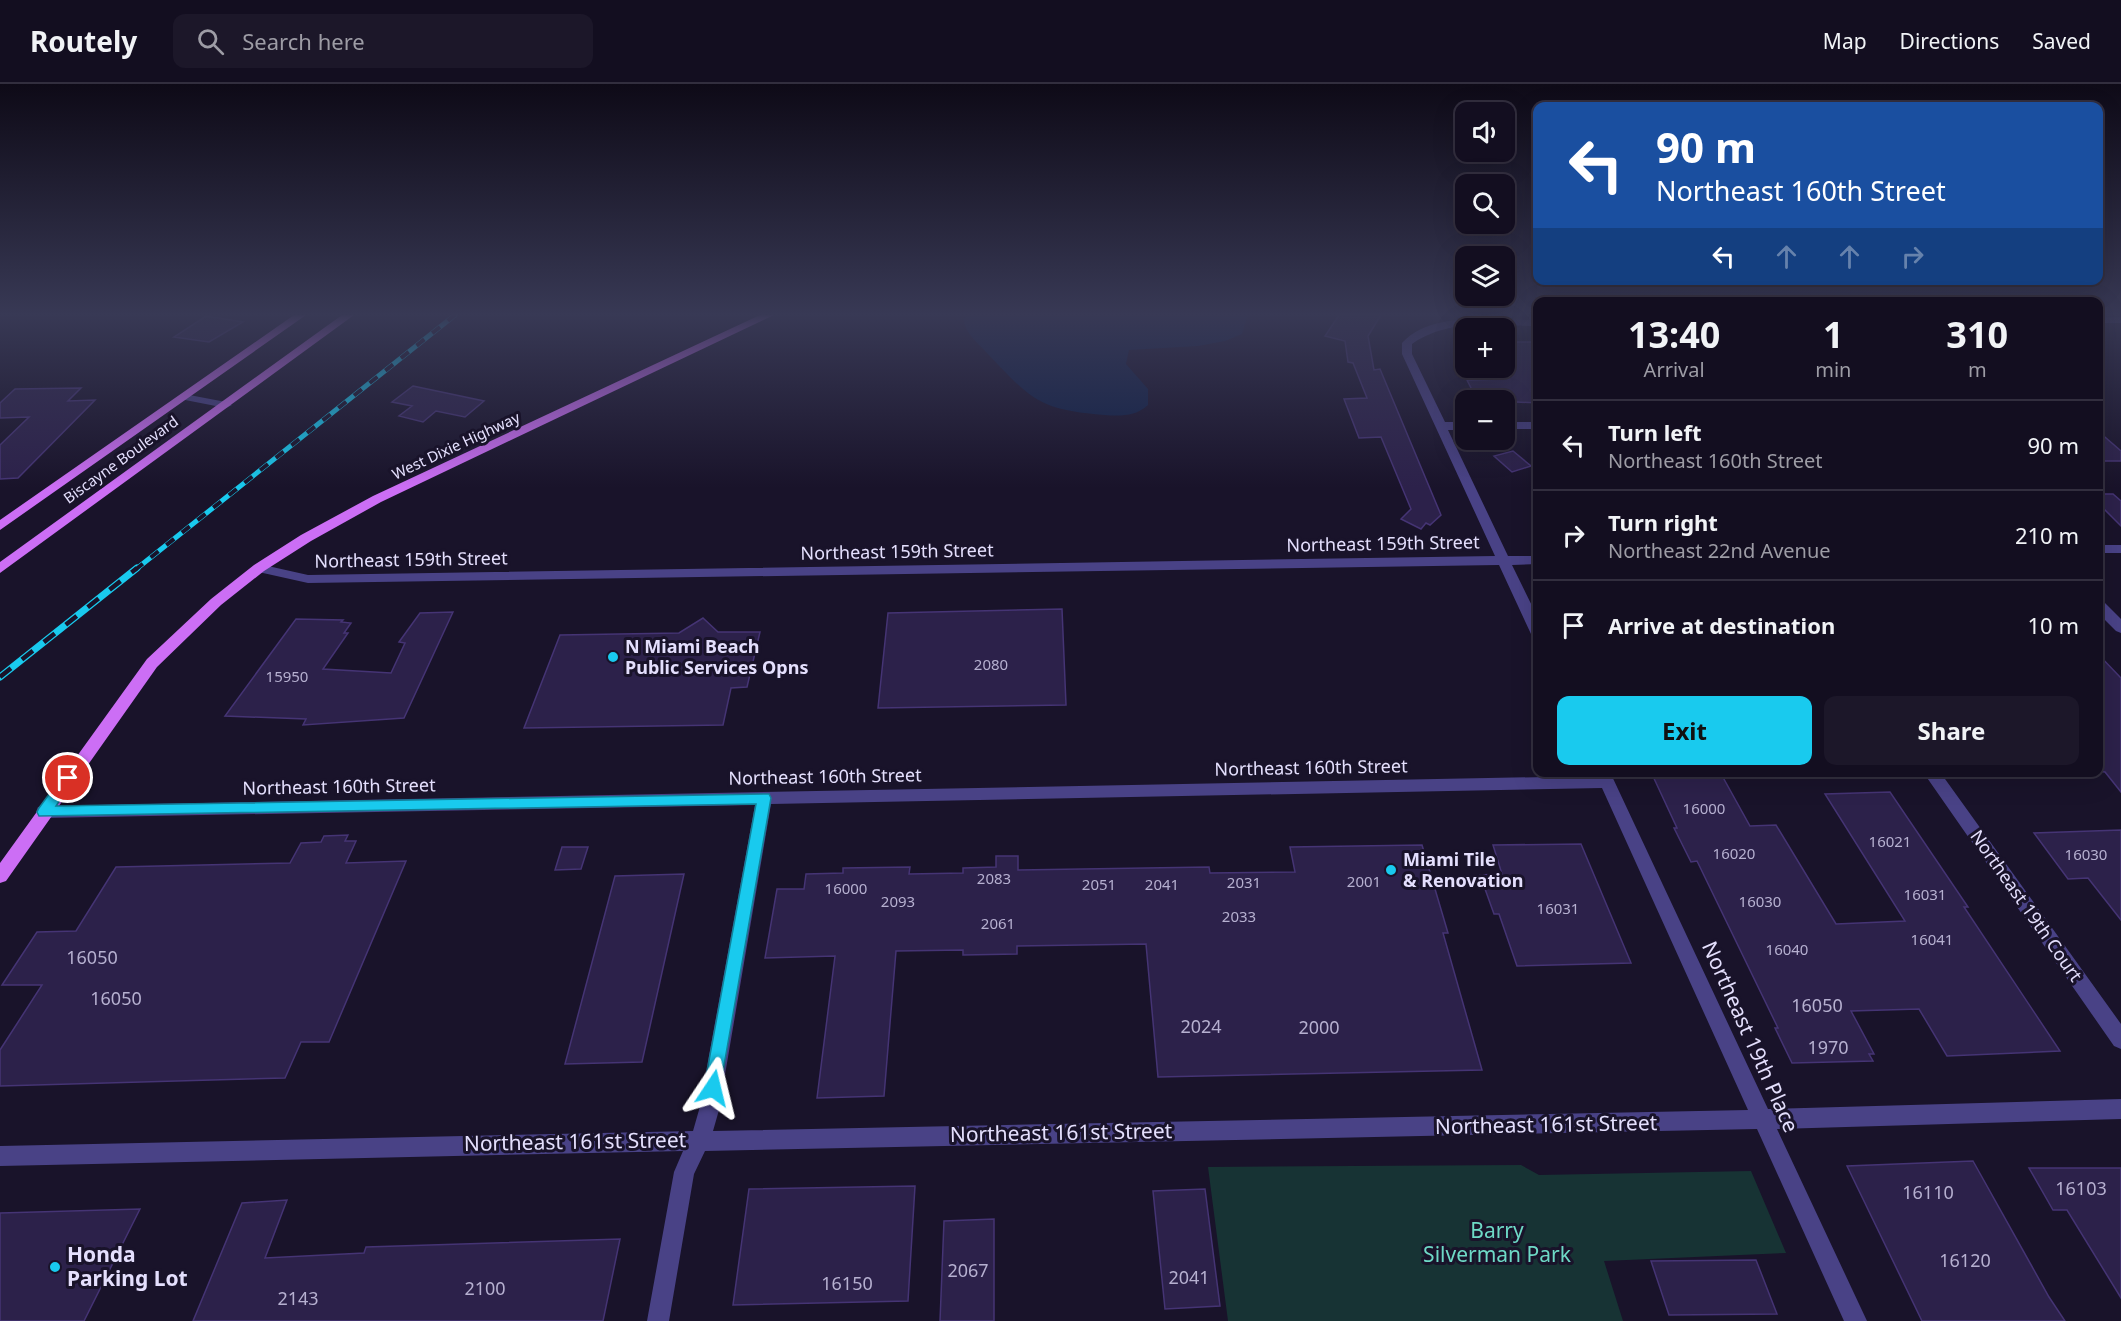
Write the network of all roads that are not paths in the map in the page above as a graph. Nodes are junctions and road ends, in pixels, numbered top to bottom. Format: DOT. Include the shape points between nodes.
graph roads {
  1 [pos="219,373"];
  2 [pos="270,373"];
  3 [pos="647,373"];
  4 [pos="1416,373"];
  5 [pos="184,397"];
  6 [pos="226,405"];
  7 [pos="1533,425"];
  8 [pos="1440,426"];
  9 [pos="1455,426"];
  10 [pos="1515,426"];
  11 [pos="0,526"];
  12 [pos="2103,549"];
  13 [pos="2121,549"];
  14 [pos="1533,560"];
  15 [pos="1503,561"];
  16 [pos="259,568"];
  17 [pos="0,569"];
  18 [pos="2103,609"];
  19 [pos="1533,624"];
  20 [pos="2121,628"];
  21 [pos="1604,777"];
  22 [pos="1935,777"];
  23 [pos="764,798"];
  24 [pos="44,812"];
  25 [pos="0,876"];
  26 [pos="2121,1040"];
  27 [pos="2121,1109"];
  28 [pos="1762,1120"];
  29 [pos="700,1140"];
  30 [pos="0,1156"];
  31 [pos="658,1321"];
  32 [pos="1856,1321"];
  1 -- 5 [label="main road, Biscayne Boulevard"];
  2 -- 6 [label="main road, Biscayne Boulevard"];
  3 -- 16 [label="main road, West Dixie Highway" via="377,500"];
  4 -- 8 [label="street"];
  5 -- 6 [label="street"];
  5 -- 11 [label="main road, Biscayne Boulevard"];
  6 -- 17 [label="main road, Biscayne Boulevard"];
  7 -- 10 [label="street"];
  8 -- 9 [label="street"];
  8 -- 15 [label="street"];
  12 -- 13 [label="street"];
  14 -- 15 [label="street, Northeast 159th Street"];
  15 -- 16 [label="street, Northeast 159th Street" via="308,579"];
  15 -- 19 [label="street"];
  16 -- 24 [label="main road, West Dixie Highway" via="216,602 152,663"];
  18 -- 20 [label="street"];
  21 -- 23 [label="street, Northeast 160th Street"];
  21 -- 28 [label="street, Northeast 19th Place" via="1746,1078"];
  22 -- 26 [label="street, Northeast 19th Court"];
  23 -- 24 [label="street, Northeast 160th Street"];
  23 -- 29 [label="street" via="711,1099"];
  24 -- 25 [label="main road, West Dixie Highway"];
  27 -- 28 [label="street, Northeast 161st Street"];
  28 -- 29 [label="street, Northeast 161st Street"];
  28 -- 32 [label="street, Northeast 19th Place"];
  29 -- 30 [label="street, Northeast 161st Street"];
  29 -- 31 [label="street" via="684,1172"];
}
